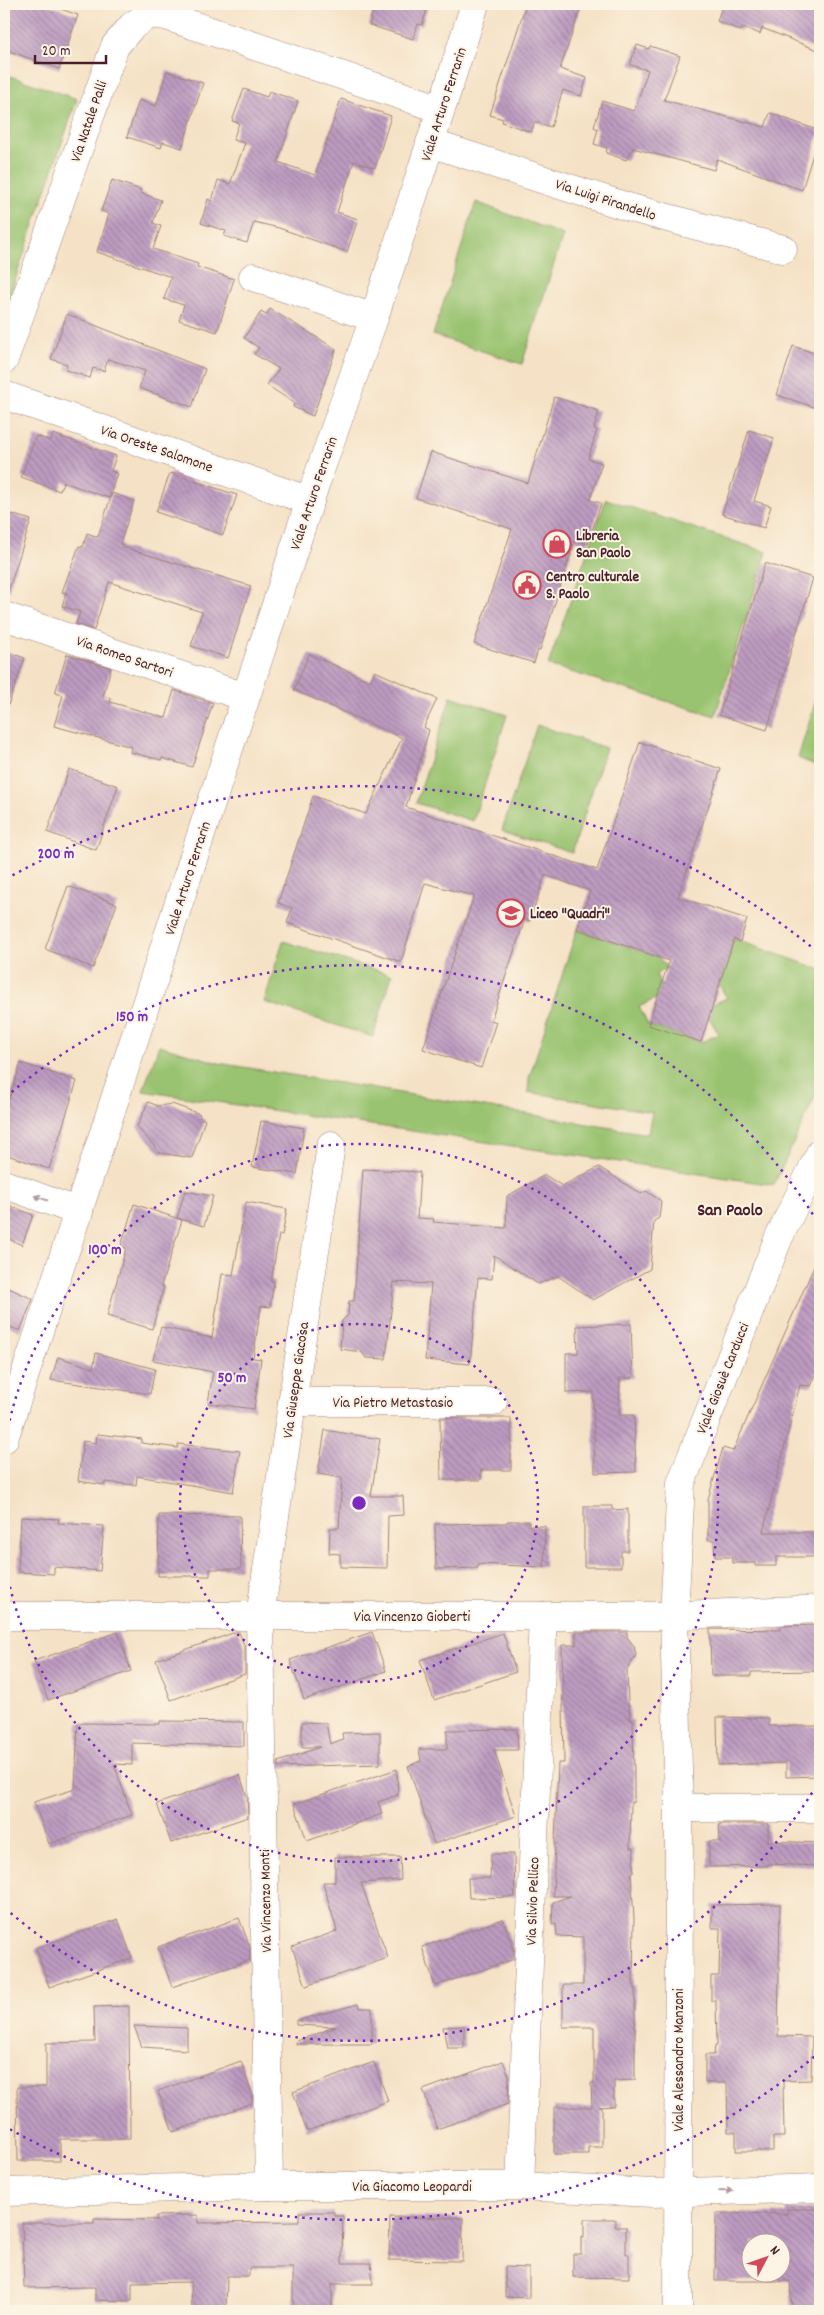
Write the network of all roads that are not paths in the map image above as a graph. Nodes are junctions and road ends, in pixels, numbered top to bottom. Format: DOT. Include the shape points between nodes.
graph roads {
  1 [pos="475,4"];
  2 [pos="441,108"];
  3 [pos="430,143"];
  4 [pos="783,249"];
  5 [pos="253,277"];
  6 [pos="374,318"];
  7 [pos="4,360"];
  8 [pos="4,395"];
  9 [pos="310,501"];
  10 [pos="4,616"];
  11 [pos="246,697"];
  12 [pos="331,1145"];
  13 [pos="819,1161"];
  14 [pos="4,1184"];
  15 [pos="79,1212"];
  16 [pos="292,1402"];
  17 [pos="493,1402"];
  18 [pos="4,1439"];
  19 [pos="820,1609"];
  20 [pos="4,1616"];
  21 [pos="260,1616"];
  22 [pos="543,1616"];
  23 [pos="674,1616"];
  24 [pos="679,1808"];
  25 [pos="820,1808"];
  26 [pos="269,2186"];
  27 [pos="520,2186"];
  28 [pos="820,2188"];
  29 [pos="4,2192"];
  30 [pos="677,2192"];
  31 [pos="678,2311"];
  1 -- 2 [label="street, Viale Arturo Ferrarin"];
  2 -- 3 [label="street, Viale Arturo Ferrarin"];
  2 -- 7 [label="street, Via Natale Palli" via="166,16 150,14 132,26 115,46"];
  3 -- 4 [label="street, Via Luigi Pirandello" via="631,208"];
  3 -- 6 [label="street, Viale Arturo Ferrarin"];
  5 -- 6 [label="street"];
  6 -- 9 [label="street, Viale Arturo Ferrarin"];
  8 -- 9 [label="street, Via Oreste Salomone"];
  9 -- 11 [label="street, Viale Arturo Ferrarin"];
  10 -- 11 [label="street, Via Romeo Sartori"];
  11 -- 15 [label="street, Viale Arturo Ferrarin"];
  12 -- 16 [label="street, Via Giuseppe Giacosa"];
  13 -- 23 [label="street, Viale Giosuè Carducci" via="779,1237 681,1483"];
  15 -- 14 [label="street, one-way"];
  15 -- 18 [label="street, Viale Arturo Ferrarin"];
  16 -- 17 [label="street, Via Pietro Metastasio"];
  16 -- 21 [label="street, Via Giuseppe Giacosa"];
  19 -- 23 [label="street, Via Vincenzo Gioberti"];
  20 -- 21 [label="street, Via Vincenzo Gioberti"];
  21 -- 22 [label="street, Via Vincenzo Gioberti"];
  21 -- 26 [label="street, Via Vincenzo Monti"];
  22 -- 23 [label="street, Via Vincenzo Gioberti"];
  22 -- 27 [label="street, Via Silvio Pellico"];
  23 -- 24 [label="street, Viale Alessandro Manzoni"];
  24 -- 25 [label="street"];
  24 -- 30 [label="street, Viale Alessandro Manzoni"];
  26 -- 27 [label="street, Via Giacomo Leopardi"];
  26 -- 29 [label="street, Via Giacomo Leopardi"];
  27 -- 30 [label="street, Via Giacomo Leopardi"];
  30 -- 28 [label="street, Via Giacomo Leopardi, one-way"];
  30 -- 31 [label="street, Viale Alessandro Manzoni"];
}
